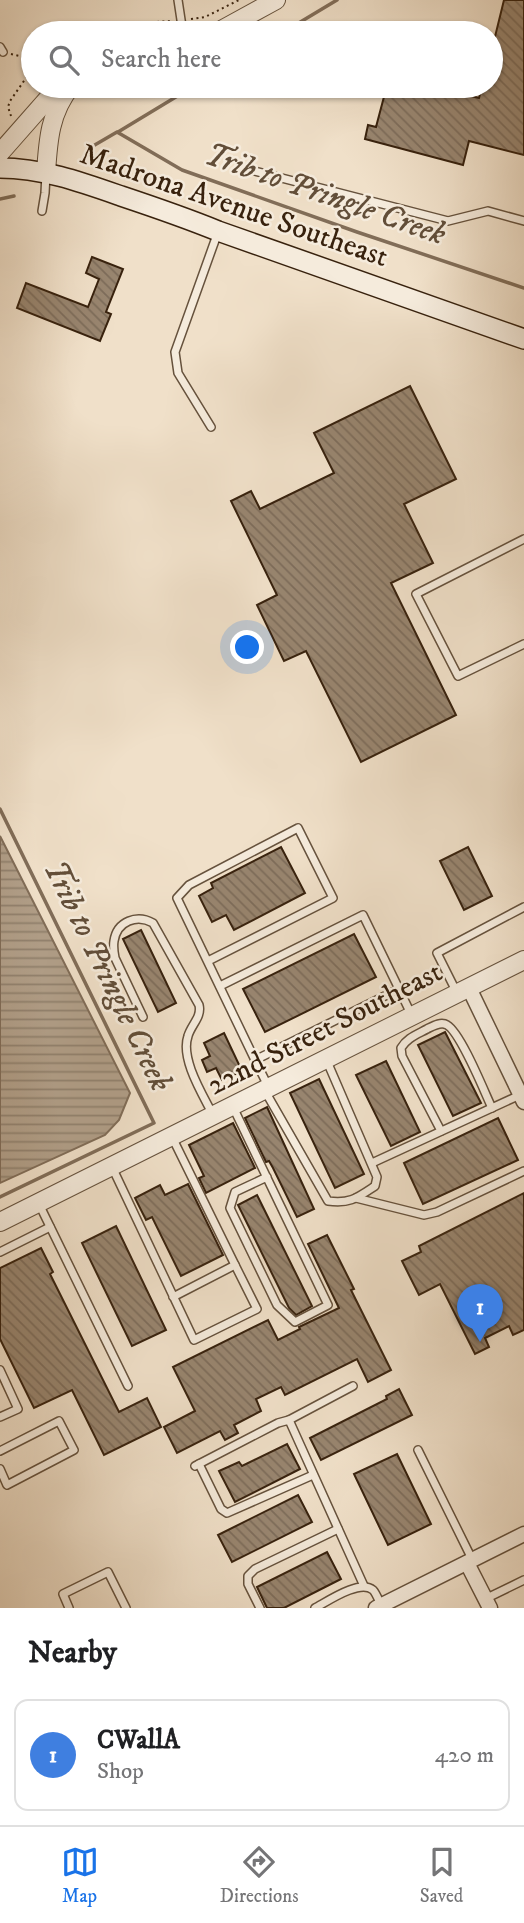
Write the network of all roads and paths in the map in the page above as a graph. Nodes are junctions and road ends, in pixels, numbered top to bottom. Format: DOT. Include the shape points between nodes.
graph roads {
  1 [pos="178,0"];
  2 [pos="239,0"];
  3 [pos="276,0"];
  4 [pos="182,20"];
  5 [pos="168,21"];
  6 [pos="238,21"];
  7 [pos="1,50"];
  8 [pos="21,56"];
  9 [pos="21,85"];
  10 [pos="48,98"];
  11 [pos="63,98"];
  12 [pos="15,120"];
  13 [pos="0,153"];
  14 [pos="0,168"];
  15 [pos="243,168"];
  16 [pos="46,173"];
  17 [pos="42,211"];
  18 [pos="524,221"];
  19 [pos="218,231"];
  20 [pos="524,340"];
  21 [pos="211,427"];
  22 [pos="523,542"];
  23 [pos="524,645"];
  24 [pos="524,907"];
  25 [pos="524,960"];
  26 [pos="208,961"];
  27 [pos="220,986"];
  28 [pos="399,989"];
  29 [pos="463,991"];
  30 [pos="413,1016"];
  31 [pos="143,1017"];
  32 [pos="326,1059"];
  33 [pos="255,1060"];
  34 [pos="267,1089"];
  35 [pos="522,1098"];
  36 [pos="233,1106"];
  37 [pos="492,1108"];
  38 [pos="213,1116"];
  39 [pos="441,1131"];
  40 [pos="172,1136"];
  41 [pos="372,1163"];
  42 [pos="111,1167"];
  43 [pos="524,1171"];
  44 [pos="267,1177"];
  45 [pos="356,1198"];
  46 [pos="38,1203"];
  47 [pos="0,1222"];
  48 [pos="50,1227"];
  49 [pos="0,1252"];
  50 [pos="236,1265"];
  51 [pos="173,1297"];
  52 [pos="0,1370"];
  53 [pos="128,1386"];
  54 [pos="353,1386"];
  55 [pos="0,1417"];
  56 [pos="289,1420"];
  57 [pos="418,1450"];
  58 [pos="0,1451"];
  59 [pos="0,1469"];
  60 [pos="313,1475"];
  61 [pos="338,1529"];
  62 [pos="524,1534"];
  63 [pos="470,1561"];
  64 [pos="524,1580"];
  65 [pos="364,1586"];
  66 [pos="485,1605"];
  67 [pos="379,1607"];
  68 [pos="69,1608"];
  69 [pos="125,1608"];
  70 [pos="260,1608"];
  71 [pos="315,1608"];
  1 -- 4 [label="lane"];
  2 -- 4 [label="path" via="205,17"];
  3 -- 6 [label="street"];
  4 -- 5 [label="path"];
  7 -- 8 [label="path"];
  9 -- 12 [label="path" via="8,107"];
  10 -- 13 [label="street"];
  11 -- 16 [label="street" via="49,133"];
  14 -- 16 [label="main road, Madrona Avenue Southeast"];
  15 -- 18 [label="lane" via="448,221 488,211"];
  16 -- 17 [label="lane"];
  16 -- 19 [label="main road, Madrona Avenue Southeast"];
  19 -- 20 [label="main road, Madrona Avenue Southeast"];
  19 -- 21 [label="lane" via="175,352 177,373"];
  22 -- 23 [label="lane" via="416,594 458,676"];
  24 -- 29 [label="lane" via="437,953"];
  25 -- 29 [label="street, 22nd Street Southeast"];
  26 -- 26 [label="lane" via="177,898 189,885 298,828 333,898"];
  26 -- 27 [label="lane"];
  27 -- 28 [label="lane" via="363,915"];
  27 -- 33 [label="lane"];
  28 -- 30 [label="lane"];
  28 -- 33 [label="lane"];
  29 -- 30 [label="street, 22nd Street Southeast"];
  29 -- 35 [label="street"];
  30 -- 32 [label="street, 22nd Street Southeast"];
  31 -- 38 [label="lane" via="114,948 119,930 126,921 137,918 153,923 199,1005 187,1053"];
  32 -- 34 [label="street, 22nd Street Southeast"];
  32 -- 41 [label="lane"];
  33 -- 34 [label="lane"];
  34 -- 36 [label="street, 22nd Street Southeast"];
  34 -- 45 [label="lane" via="328,1201"];
  35 -- 37 [label="lane"];
  36 -- 38 [label="street, 22nd Street Southeast"];
  36 -- 44 [label="lane"];
  37 -- 39 [label="lane"];
  37 -- 39 [label="lane" via="457,1035 447,1024 433,1026 406,1040 401,1048"];
  38 -- 40 [label="street, 22nd Street Southeast"];
  39 -- 41 [label="lane"];
  40 -- 42 [label="street, 22nd Street Southeast"];
  40 -- 50 [label="lane"];
  41 -- 45 [label="lane" via="375,1186"];
  42 -- 46 [label="street, 22nd Street Southeast"];
  42 -- 51 [label="lane"];
  43 -- 45 [label="lane" via="424,1215"];
  44 -- 44 [label="lane" via="328,1305 295,1322 277,1305 230,1208 236,1192"];
  46 -- 47 [label="street, 22nd Street Southeast"];
  46 -- 48 [label="lane"];
  48 -- 49 [label="lane"];
  48 -- 53 [label="lane"];
  50 -- 51 [label="lane"];
  50 -- 51 [label="lane" via="257,1308 194,1340"];
  52 -- 55 [label="lane" via="18,1409"];
  54 -- 56 [label="lane"];
  56 -- 60 [label="lane"];
  56 -- 60 [label="lane" via="197,1465 227,1513"];
  57 -- 63 [label="lane"];
  58 -- 59 [label="lane" via="59,1421 74,1450 7,1485"];
  60 -- 61 [label="lane"];
  61 -- 65 [label="lane"];
  61 -- 70 [label="lane" via="248,1576"];
  62 -- 63 [label="street"];
  63 -- 66 [label="street"];
  63 -- 67 [label="street"];
  64 -- 66 [label="lane"];
  65 -- 67 [label="lane" via="373,1590"];
  65 -- 71 [label="lane"];
  68 -- 69 [label="lane" via="63,1594 108,1572"];
}
